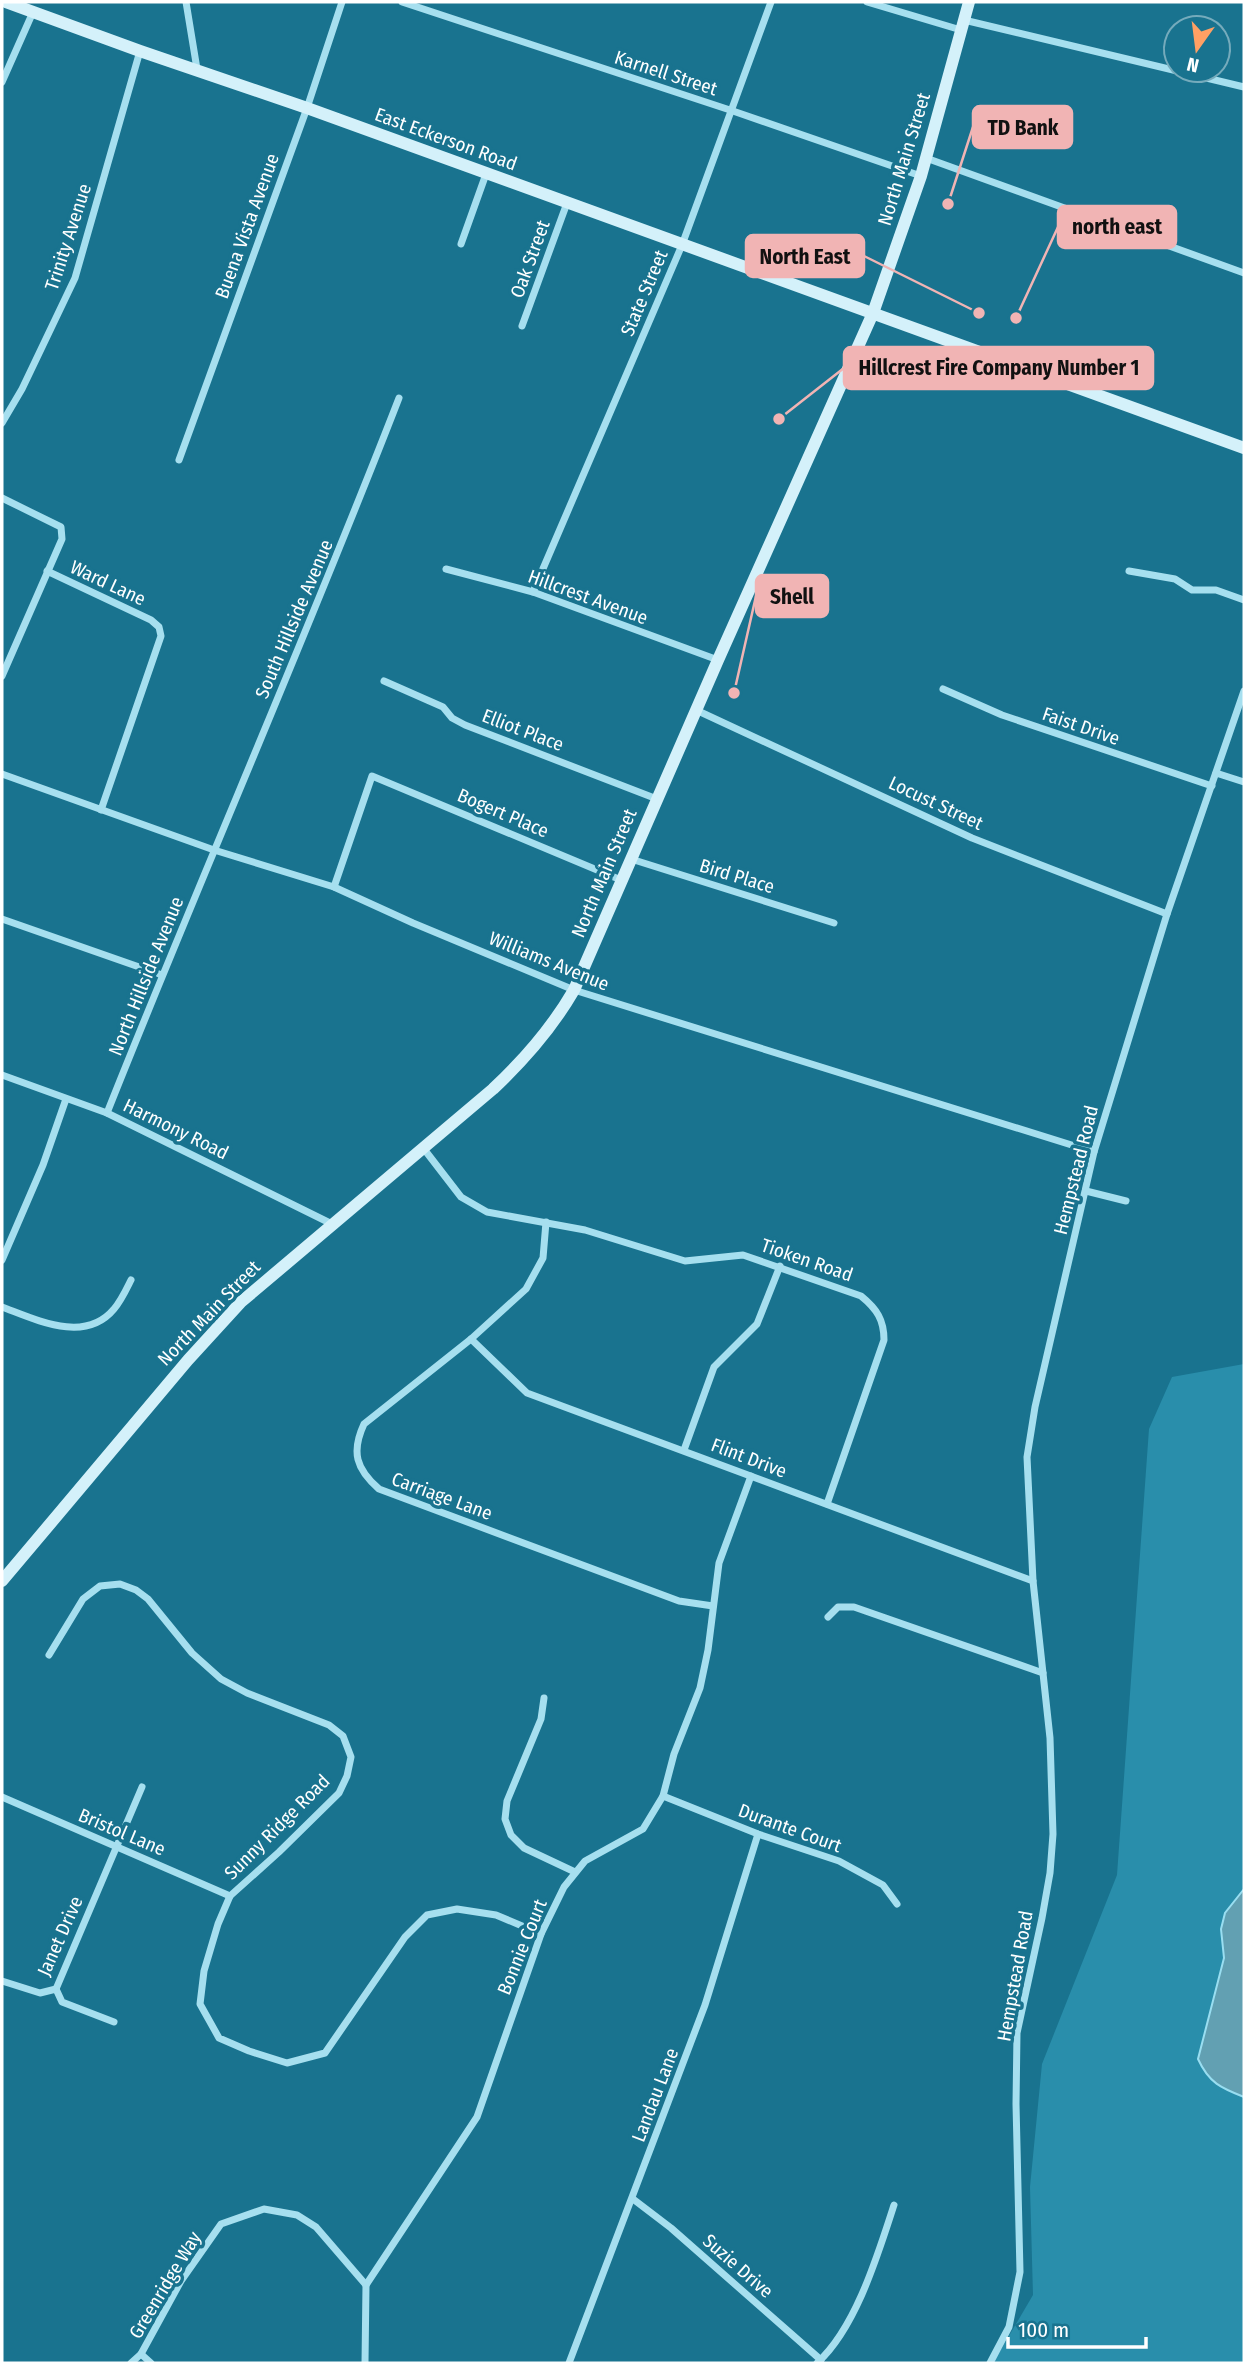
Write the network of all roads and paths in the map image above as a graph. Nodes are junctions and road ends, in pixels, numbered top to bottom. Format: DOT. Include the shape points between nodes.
graph roads {
  1 [pos="6,2"];
  2 [pos="186,2"];
  3 [pos="342,2"];
  4 [pos="402,2"];
  5 [pos="771,2"];
  6 [pos="867,2"];
  7 [pos="969,2"];
  8 [pos="33,12"];
  9 [pos="962,25"];
  10 [pos="140,51"];
  11 [pos="197,69"];
  12 [pos="2,82"];
  13 [pos="1244,88"];
  14 [pos="307,108"];
  15 [pos="730,110"];
  16 [pos="926,158"];
  17 [pos="486,174"];
  18 [pos="920,176"];
  19 [pos="567,203"];
  20 [pos="461,244"];
  21 [pos="682,245"];
  22 [pos="1244,273"];
  23 [pos="873,313"];
  24 [pos="522,326"];
  25 [pos="399,398"];
  26 [pos="2,423"];
  27 [pos="1244,448"];
  28 [pos="179,460"];
  29 [pos="2,498"];
  30 [pos="446,569"];
  31 [pos="47,571"];
  32 [pos="1129,571"];
  33 [pos="533,592"];
  34 [pos="1244,600"];
  35 [pos="718,660"];
  36 [pos="2,676"];
  37 [pos="384,681"];
  38 [pos="943,689"];
  39 [pos="1244,691"];
  40 [pos="696,710"];
  41 [pos="1216,773"];
  42 [pos="2,774"];
  43 [pos="1244,782"];
  44 [pos="1212,786"];
  45 [pos="657,799"];
  46 [pos="101,810"];
  47 [pos="214,850"];
  48 [pos="631,859"];
  49 [pos="621,880"];
  50 [pos="334,887"];
  51 [pos="1167,914"];
  52 [pos="2,919"];
  53 [pos="834,923"];
  54 [pos="162,975"];
  55 [pos="574,990"];
  56 [pos="2,1075"];
  57 [pos="66,1099"];
  58 [pos="107,1113"];
  59 [pos="424,1149"];
  60 [pos="1094,1152"];
  61 [pos="1086,1191"];
  62 [pos="1126,1201"];
  63 [pos="546,1223"];
  64 [pos="332,1224"];
  65 [pos="2,1232"];
  66 [pos="12,1236"];
  67 [pos="2,1260"];
  68 [pos="780,1266"];
  69 [pos="131,1280"];
  70 [pos="2,1307"];
  71 [pos="471,1339"];
  72 [pos="684,1450"];
  73 [pos="751,1476"];
  74 [pos="827,1504"];
  75 [pos="2,1581"];
  76 [pos="1033,1581"];
  77 [pos="713,1606"];
  78 [pos="828,1617"];
  79 [pos="49,1655"];
  80 [pos="1043,1673"];
  81 [pos="544,1698"];
  82 [pos="142,1787"];
  83 [pos="663,1796"];
  84 [pos="2,1797"];
  85 [pos="758,1835"];
  86 [pos="116,1846"];
  87 [pos="575,1872"];
  88 [pos="230,1896"];
  89 [pos="897,1904"];
  90 [pos="541,1934"];
  91 [pos="2,1981"];
  92 [pos="56,1989"];
  93 [pos="114,2022"];
  94 [pos="633,2199"];
  95 [pos="894,2205"];
  96 [pos="366,2285"];
  97 [pos="141,2354"];
  98 [pos="819,2361"];
  99 [pos="131,2363"];
  100 [pos="151,2363"];
  101 [pos="365,2363"];
  102 [pos="569,2363"];
  103 [pos="990,2363"];
  1 -- 8 [label="main road, East Eckerson Road"];
  2 -- 11 [label="street"];
  3 -- 14 [label="street, Buena Vista Avenue"];
  4 -- 15 [label="street, Karnell Street"];
  5 -- 15 [label="street, State Street"];
  6 -- 9 [label="street"];
  7 -- 9 [label="main road, North Main Street"];
  8 -- 10 [label="main road, East Eckerson Road"];
  8 -- 12 [label="street"];
  9 -- 13 [label="street"];
  9 -- 16 [label="main road, North Main Street"];
  10 -- 11 [label="main road, East Eckerson Road"];
  10 -- 26 [label="street, Trinity Avenue" via="75,278"];
  11 -- 14 [label="main road, East Eckerson Road"];
  14 -- 17 [label="main road, East Eckerson Road"];
  14 -- 28 [label="street, Buena Vista Avenue"];
  15 -- 18 [label="street, Karnell Street"];
  15 -- 21 [label="street, State Street"];
  16 -- 18 [label="main road, North Main Street"];
  16 -- 22 [label="street"];
  17 -- 19 [label="main road, East Eckerson Road"];
  17 -- 20 [label="street"];
  18 -- 23 [label="main road, North Main Street"];
  19 -- 21 [label="main road, East Eckerson Road"];
  19 -- 24 [label="street, Oak Street"];
  21 -- 23 [label="main road, East Eckerson Road"];
  21 -- 33 [label="street, State Street"];
  23 -- 27 [label="main road, East Eckerson Road"];
  23 -- 35 [label="main road, North Main Street"];
  25 -- 47 [label="street, South Hillside Avenue"];
  29 -- 31 [label="street, Ward Lane" via="61,527 62,539"];
  30 -- 33 [label="street, Hillcrest Avenue"];
  31 -- 36 [label="street"];
  31 -- 46 [label="street, Ward Lane" via="159,627 161,636"];
  32 -- 34 [label="street"];
  33 -- 35 [label="street, Hillcrest Avenue"];
  35 -- 40 [label="main road, North Main Street"];
  37 -- 45 [label="street, Elliot Place" via="443,707 465,725"];
  38 -- 44 [label="street, Faist Drive" via="1002,715"];
  39 -- 41 [label="street, Hempstead Road"];
  40 -- 45 [label="main road, North Main Street"];
  40 -- 51 [label="street, Locust Street" via="972,838"];
  41 -- 43 [label="street"];
  41 -- 44 [label="street, Hempstead Road"];
  42 -- 46 [label="street, Williams Avenue"];
  44 -- 51 [label="street, Hempstead Road"];
  45 -- 48 [label="main road, North Main Street"];
  46 -- 47 [label="street, Williams Avenue"];
  47 -- 50 [label="street, Williams Avenue"];
  47 -- 54 [label="street, North Hillside Avenue"];
  48 -- 49 [label="main road, North Main Street"];
  48 -- 53 [label="street, Bird Place"];
  49 -- 50 [label="street, Bogert Place" via="372,776"];
  49 -- 55 [label="main road, North Main Street"];
  50 -- 55 [label="street, Williams Avenue"];
  51 -- 60 [label="street, Hempstead Road"];
  52 -- 54 [label="street"];
  54 -- 58 [label="street, North Hillside Avenue"];
  55 -- 59 [label="main road, North Main Street" via="519,1065"];
  55 -- 60 [label="street, Williams Avenue"];
  56 -- 57 [label="street, Harmony Road"];
  57 -- 58 [label="street, Harmony Road"];
  57 -- 66 [label="street"];
  58 -- 64 [label="street, Harmony Road"];
  59 -- 63 [label="street, Tioken Road" via="461,1197 487,1212"];
  59 -- 64 [label="main road, North Main Street"];
  60 -- 61 [label="street, Hempstead Road"];
  61 -- 62 [label="street"];
  61 -- 76 [label="street, Hempstead Road" via="1027,1457"];
  63 -- 68 [label="street, Tioken Road" via="585,1230 685,1261 743,1255"];
  63 -- 71 [label="street, Carriage Lane" via="542,1258 526,1289"];
  64 -- 75 [label="main road, North Main Street" via="214,1330"];
  65 -- 66 [label="street"];
  66 -- 67 [label="street"];
  68 -- 72 [label="street" via="757,1324 714,1367"];
  68 -- 74 [label="street, Tioken Road" via="861,1296 876,1309 884,1325 884,1340"];
  69 -- 70 [label="street" via="113,1310 91,1326 61,1327"];
  71 -- 72 [label="street, Flint Drive" via="527,1393"];
  71 -- 77 [label="street, Carriage Lane" via="364,1424 356,1452 363,1475 379,1489 679,1601"];
  72 -- 73 [label="street, Flint Drive"];
  73 -- 74 [label="street, Flint Drive"];
  73 -- 77 [label="street, Bonnie Court" via="719,1563"];
  74 -- 76 [label="street, Flint Drive"];
  76 -- 80 [label="street, Hempstead Road"];
  77 -- 83 [label="street, Bonnie Court" via="700,1688"];
  78 -- 80 [label="street" via="838,1607 854,1607"];
  79 -- 88 [label="street, Sunny Ridge Road" via="83,1600 100,1586 120,1584 148,1599 192,1653 221,1679 329,1725 342,1737 351,1757 339,1793"];
  80 -- 103 [label="street, Hempstead Road" via="1051,1738 1052,1854 1017,2033 1020,2272 1009,2328"];
  81 -- 87 [label="street" via="541,1719 507,1801 505,1819 511,1835 524,1848"];
  82 -- 86 [label="street, Janet Drive"];
  83 -- 85 [label="street, Durante Court"];
  83 -- 87 [label="street, Bonnie Court" via="643,1829 585,1861"];
  84 -- 86 [label="street, Bristol Lane"];
  85 -- 89 [label="street, Durante Court" via="839,1861 883,1885"];
  85 -- 94 [label="street, Landau Lane" via="705,2005"];
  86 -- 88 [label="street, Bristol Lane"];
  86 -- 92 [label="street, Janet Drive"];
  87 -- 90 [label="street, Bonnie Court"];
  88 -- 90 [label="street, Sunny Ridge Road" via="204,1971 200,2004 219,2038 287,2063 325,2053 405,1937 427,1915 457,1909 496,1915"];
  90 -- 96 [label="street, Bonnie Court" via="477,2117"];
  91 -- 92 [label="street, Janet Drive" via="40,1993"];
  92 -- 93 [label="street" via="62,2002"];
  94 -- 98 [label="street, Suzie Drive"];
  94 -- 102 [label="street, Landau Lane"];
  95 -- 98 [label="street" via="870,2277 841,2334"];
  96 -- 97 [label="street, Greenridge Way" via="316,2227 297,2215 264,2209 221,2224 181,2281"];
  96 -- 101 [label="street"];
  97 -- 99 [label="street, Greenridge Way"];
  97 -- 100 [label="street"];
}
